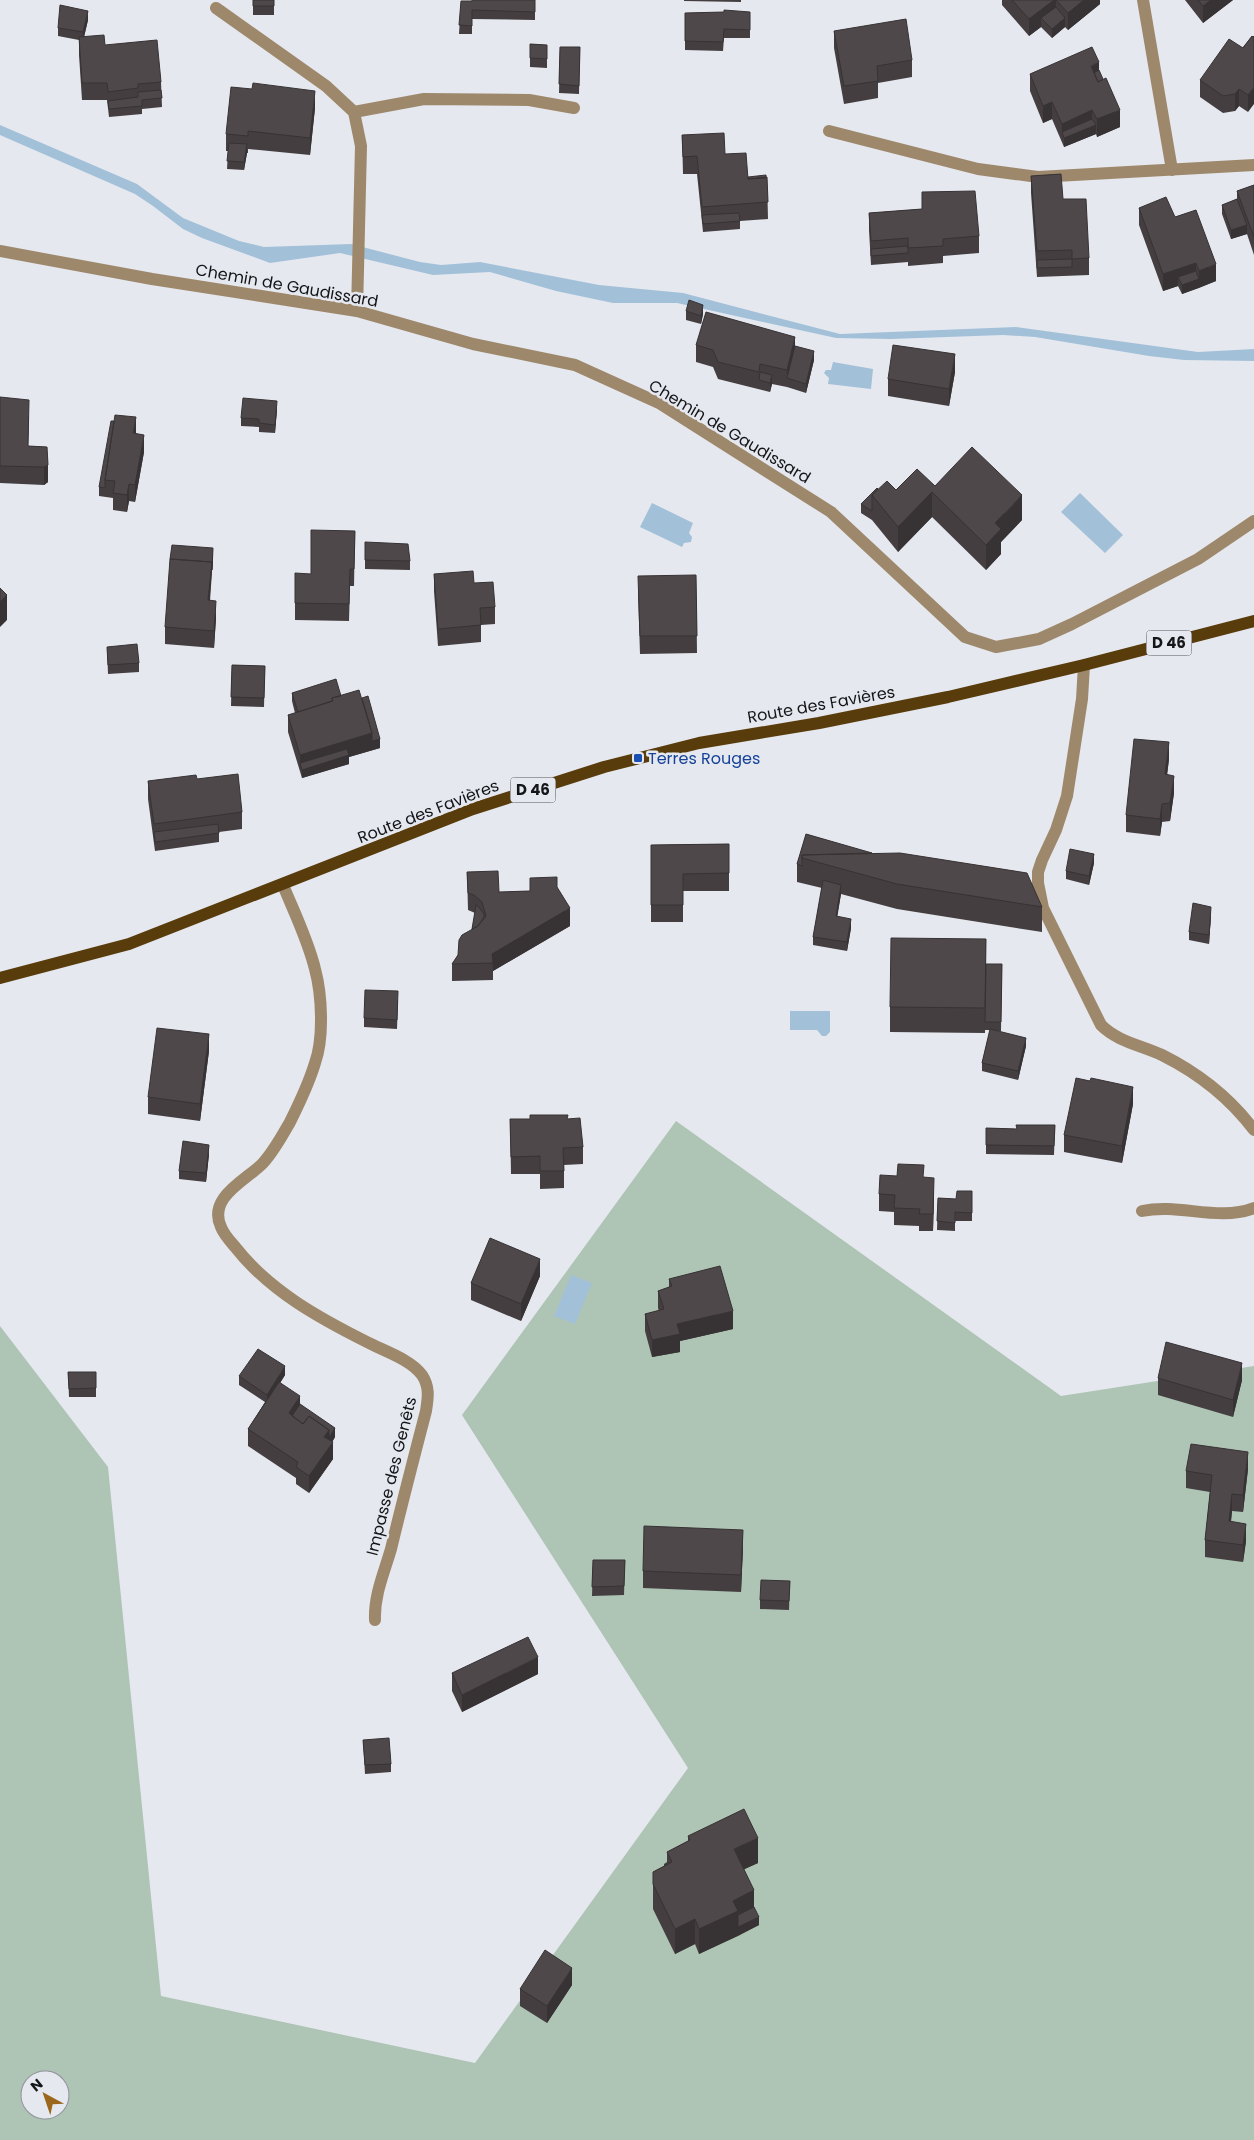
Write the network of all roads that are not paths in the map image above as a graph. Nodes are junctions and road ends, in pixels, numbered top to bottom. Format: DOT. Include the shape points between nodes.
graph roads {
  1 [pos="1143,0"];
  2 [pos="216,8"];
  3 [pos="574,108"];
  4 [pos="354,112"];
  5 [pos="829,131"];
  6 [pos="1254,165"];
  7 [pos="1172,170"];
  8 [pos="0,251"];
  9 [pos="357,311"];
  10 [pos="1254,521"];
  11 [pos="1254,621"];
  12 [pos="1084,665"];
  13 [pos="283,884"];
  14 [pos="0,978"];
  15 [pos="1254,1130"];
  16 [pos="1254,1208"];
  17 [pos="1142,1210"];
  18 [pos="375,1620"];
  1 -- 7 [label="street"];
  2 -- 4 [label="street" via="326,86"];
  3 -- 4 [label="street" via="530,100 424,99"];
  4 -- 9 [label="street" via="361,146"];
  5 -- 7 [label="street" via="978,169 1038,177"];
  6 -- 7 [label="street"];
  8 -- 9 [label="street, Chemin de Gaudissard"];
  9 -- 10 [label="street, Chemin de Gaudissard" via="473,344 575,365 659,403 830,512 965,637 996,647 1039,638 1072,624 1198,560"];
  11 -- 12 [label="main road, D 46"];
  12 -- 13 [label="main road, Route des Favières / D 46" via="948,697 699,744 604,767 473,809"];
  12 -- 15 [label="street" via="1067,796 1038,872 1043,908 1100,1025 1124,1041 1153,1051 1191,1071 1235,1107"];
  13 -- 14 [label="main road, Route des Favières / D 46" via="129,944"];
  13 -- 18 [label="street, Impasse des Genêts" via="317,976 320,1018 316,1062 290,1121 272,1152 224,1197 220,1205 219,1225 241,1254 282,1292 338,1328 409,1364 421,1375 428,1389 426,1411 380,1581"];
  16 -- 17 [label="street" via="1223,1214 1155,1208"];
}
